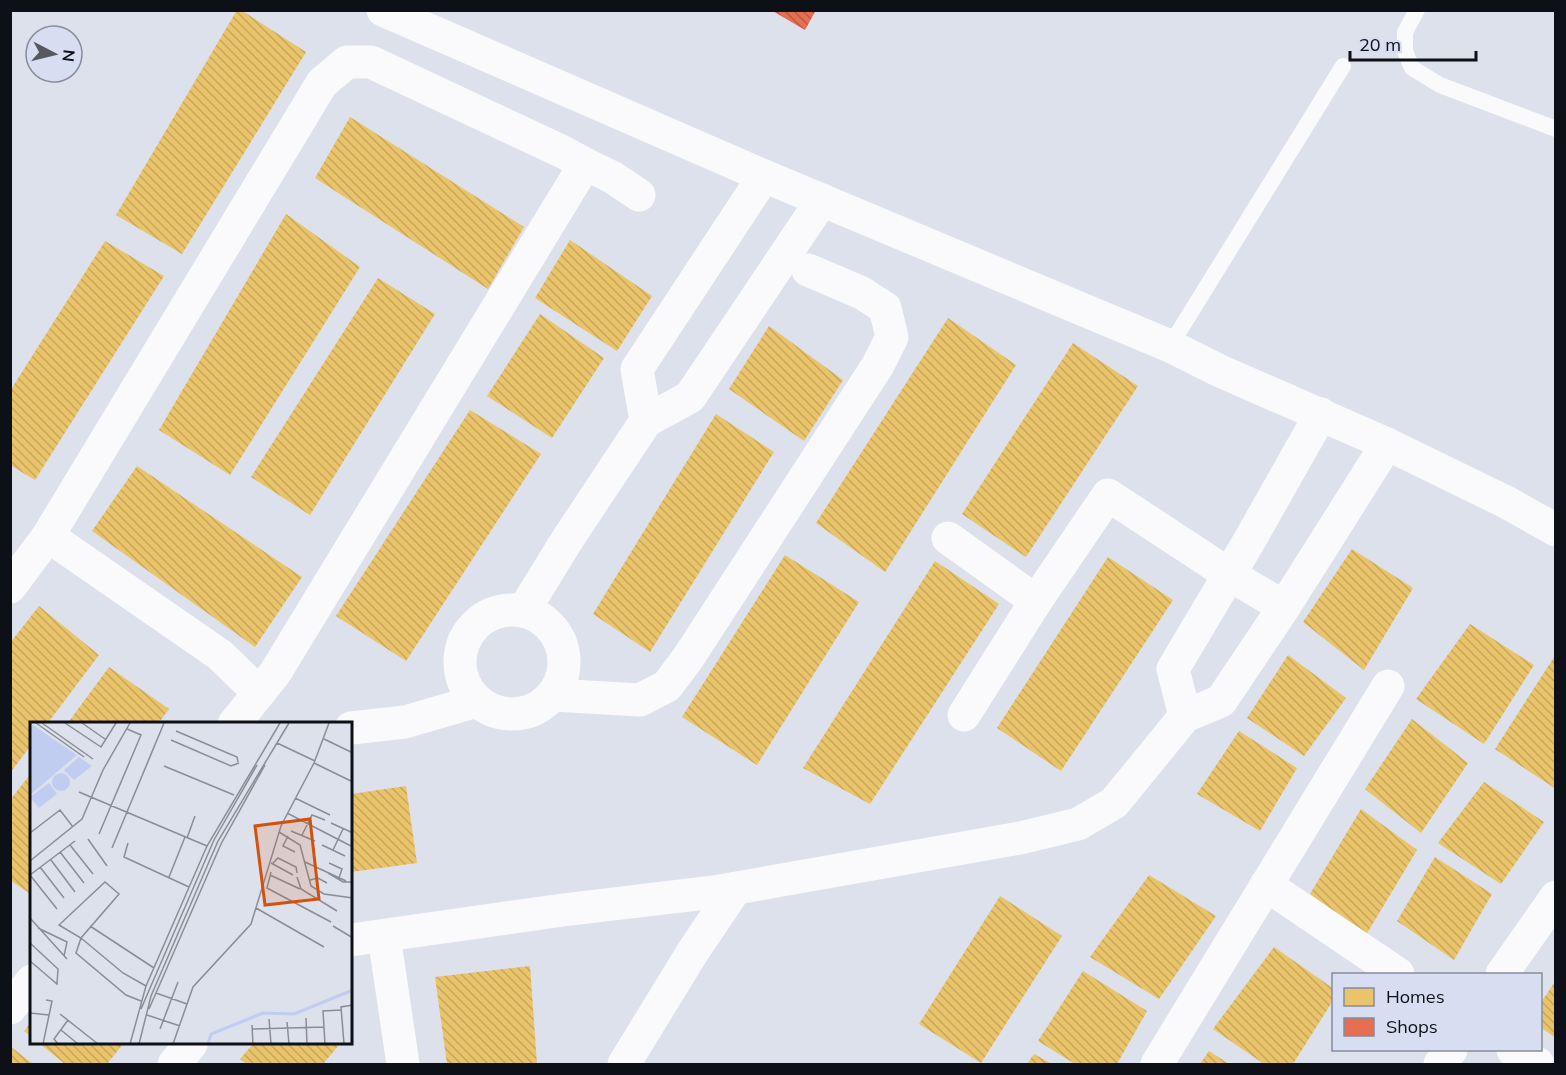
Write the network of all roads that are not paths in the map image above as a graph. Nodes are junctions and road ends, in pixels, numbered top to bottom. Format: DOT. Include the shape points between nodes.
graph roads {
  1 [pos="382,10"];
  2 [pos="1417,10"];
  3 [pos="1343,66"];
  4 [pos="1556,129"];
  5 [pos="585,165"];
  6 [pos="765,176"];
  7 [pos="639,195"];
  8 [pos="822,201"];
  9 [pos="808,270"];
  10 [pos="1170,346"];
  11 [pos="1321,414"];
  12 [pos="646,421"];
  13 [pos="1387,444"];
  14 [pos="1556,530"];
  15 [pos="48,536"];
  16 [pos="948,538"];
  17 [pos="1230,575"];
  18 [pos="10,587"];
  19 [pos="1036,601"];
  20 [pos="1284,607"];
  21 [pos="524,610"];
  22 [pos="1388,686"];
  23 [pos="259,693"];
  24 [pos="553,695"];
  25 [pos="477,701"];
  26 [pos="964,715"];
  27 [pos="1185,716"];
  28 [pos="236,722"];
  29 [pos="352,728"];
  30 [pos="1266,885"];
  31 [pos="735,889"];
  32 [pos="1556,897"];
  33 [pos="384,936"];
  34 [pos="352,940"];
  35 [pos="1395,973"];
  36 [pos="1503,973"];
  37 [pos="30,983"];
  38 [pos="10,1008"];
  39 [pos="190,1045"];
  40 [pos="1450,1051"];
  41 [pos="1515,1051"];
  42 [pos="174,1065"];
  43 [pos="403,1065"];
  44 [pos="624,1065"];
  45 [pos="1157,1065"];
  46 [pos="1440,1065"];
  47 [pos="1538,1065"];
  1 -- 6 [label="street"];
  2 -- 4 [label="lane" via="1405,32 1405,51 1412,68 1440,85"];
  3 -- 10 [label="lane"];
  5 -- 7 [label="street"];
  5 -- 15 [label="street" via="371,62 347,63 322,83"];
  5 -- 23 [label="street"];
  6 -- 8 [label="street"];
  6 -- 12 [label="street" via="637,369"];
  8 -- 10 [label="street"];
  8 -- 12 [label="street" via="690,397"];
  9 -- 24 [label="street" via="862,293 885,308 892,337 878,365 667,686 640,700"];
  10 -- 11 [label="street"];
  11 -- 13 [label="street"];
  11 -- 17 [label="street"];
  12 -- 21 [label="street"];
  13 -- 14 [label="street"];
  13 -- 20 [label="street"];
  15 -- 18 [label="street"];
  15 -- 23 [label="street" via="220,655"];
  16 -- 19 [label="street"];
  17 -- 19 [label="street" via="1108,495"];
  17 -- 20 [label="street"];
  17 -- 27 [label="street" via="1173,669"];
  19 -- 26 [label="street"];
  20 -- 27 [label="street" via="1221,701"];
  21 -- 24 [label="street" via="543,620 557,635 564,655 562,676"];
  21 -- 25 [label="street" via="501,610 480,620 465,638 460,660 464,682"];
  22 -- 30 [label="street"];
  23 -- 28 [label="street"];
  24 -- 25 [label="street" via="541,707 525,714 491,711"];
  25 -- 29 [label="street" via="405,722"];
  27 -- 31 [label="street" via="1114,802 1078,824"];
  30 -- 35 [label="street"];
  30 -- 45 [label="street"];
  31 -- 33 [label="street"];
  31 -- 44 [label="street"];
  32 -- 36 [label="street"];
  33 -- 34 [label="street"];
  33 -- 43 [label="street"];
  37 -- 38 [label="street"];
  39 -- 42 [label="street"];
  40 -- 46 [label="street"];
  41 -- 47 [label="street"];
}
